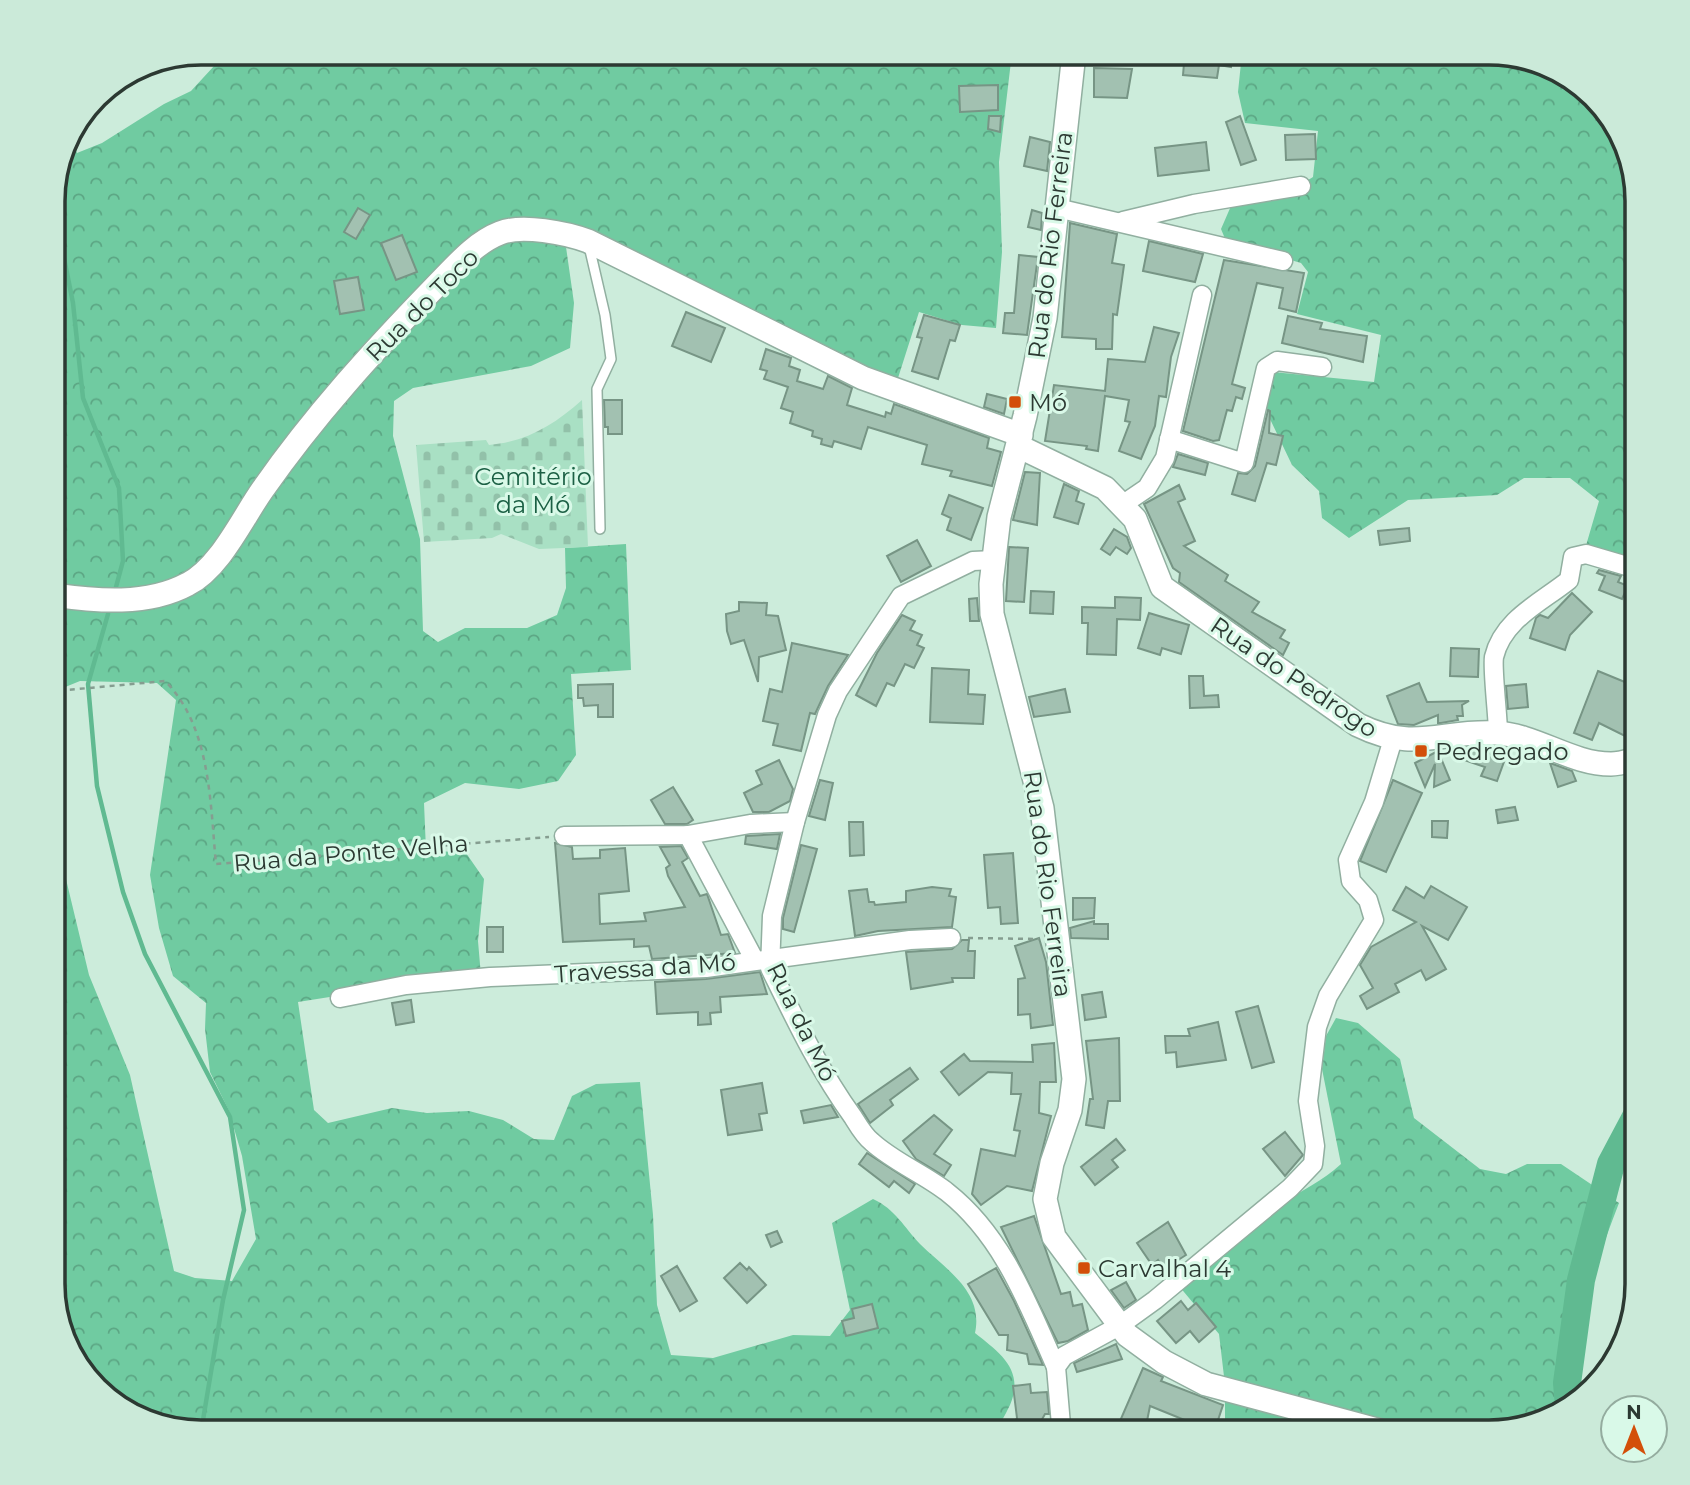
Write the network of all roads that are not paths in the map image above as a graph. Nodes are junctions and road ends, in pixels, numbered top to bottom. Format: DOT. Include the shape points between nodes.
graph roads {
  1 [pos="1073,65"];
  2 [pos="1301,186"];
  3 [pos="1057,208"];
  4 [pos="1177,208"];
  5 [pos="1116,222"];
  6 [pos="1182,237"];
  7 [pos="588,241"];
  8 [pos="1283,261"];
  9 [pos="1202,295"];
  10 [pos="1322,367"];
  11 [pos="1169,439"];
  12 [pos="1019,440"];
  13 [pos="1122,505"];
  14 [pos="600,529"];
  15 [pos="994,559"];
  16 [pos="1625,565"];
  17 [pos="65,596"];
  18 [pos="1498,733"];
  19 [pos="1393,739"];
  20 [pos="1625,760"];
  21 [pos="795,822"];
  22 [pos="688,835"];
  23 [pos="564,836"];
  24 [pos="951,938"];
  25 [pos="761,958"];
  26 [pos="340,998"];
  27 [pos="1119,1326"];
  28 [pos="1056,1367"];
  29 [pos="1060,1420"];
  30 [pos="1338,1420"];
  1 -- 3 [label="street, Rua do Rio Ferreira"];
  2 -- 4 [label="street"];
  3 -- 5 [label="street"];
  3 -- 12 [label="street, Rua do Rio Ferreira" via="1045,318"];
  4 -- 5 [label="street"];
  4 -- 6 [label="street" via="1175,222"];
  5 -- 6 [label="street"];
  6 -- 8 [label="street"];
  7 -- 12 [label="street, Rua do Toco" via="863,378"];
  7 -- 14 [label="lane" via="606,314 611,359 597,389"];
  7 -- 17 [label="street, Rua do Toco" via="546,230 501,232 470,252 323,408 220,554 190,584 150,597 102,601"];
  9 -- 11 [label="street"];
  10 -- 11 [label="street" via="1277,361 1266,368 1244,463"];
  11 -- 13 [label="street" via="1165,457 1147,488"];
  12 -- 13 [label="street, Rua do Pedrogo" via="1105,488"];
  12 -- 15 [label="street, Rua do Rio Ferreira" via="999,517"];
  13 -- 19 [label="street, Rua do Pedrogo" via="1135,519 1163,587 1358,726"];
  15 -- 21 [label="street, Rua da Mó" via="973,561 901,596 838,691"];
  15 -- 27 [label="street, Rua do Rio Ferreira" via="992,614 1042,808 1074,1079 1045,1199 1054,1237"];
  16 -- 18 [label="street" via="1586,554 1573,557 1569,580 1525,611 1502,638 1494,658"];
  18 -- 19 [label="street, Rua do Pedrogo"];
  18 -- 20 [label="street, Rua do Pedrogo" via="1524,737 1581,758 1610,764"];
  19 -- 27 [label="street" via="1374,802 1348,860 1351,881 1368,900 1374,920 1328,996 1317,1027 1308,1101 1313,1164 1222,1245"];
  21 -- 22 [label="street"];
  21 -- 25 [label="street, Rua da Mó"];
  22 -- 23 [label="street"];
  22 -- 25 [label="street"];
  24 -- 25 [label="street, Travessa da Mó"];
  25 -- 26 [label="street, Travessa da Mó" via="706,968 490,977 406,985"];
  25 -- 28 [label="street, Rua da Mó" via="811,1052 871,1141 946,1191 975,1216 996,1244"];
  27 -- 28 [label="street" via="1064,1356"];
  27 -- 30 [label="street, Rua do Rio Ferreira" via="1164,1362 1206,1384"];
  28 -- 29 [label="street, Rua da Mó"];
}
